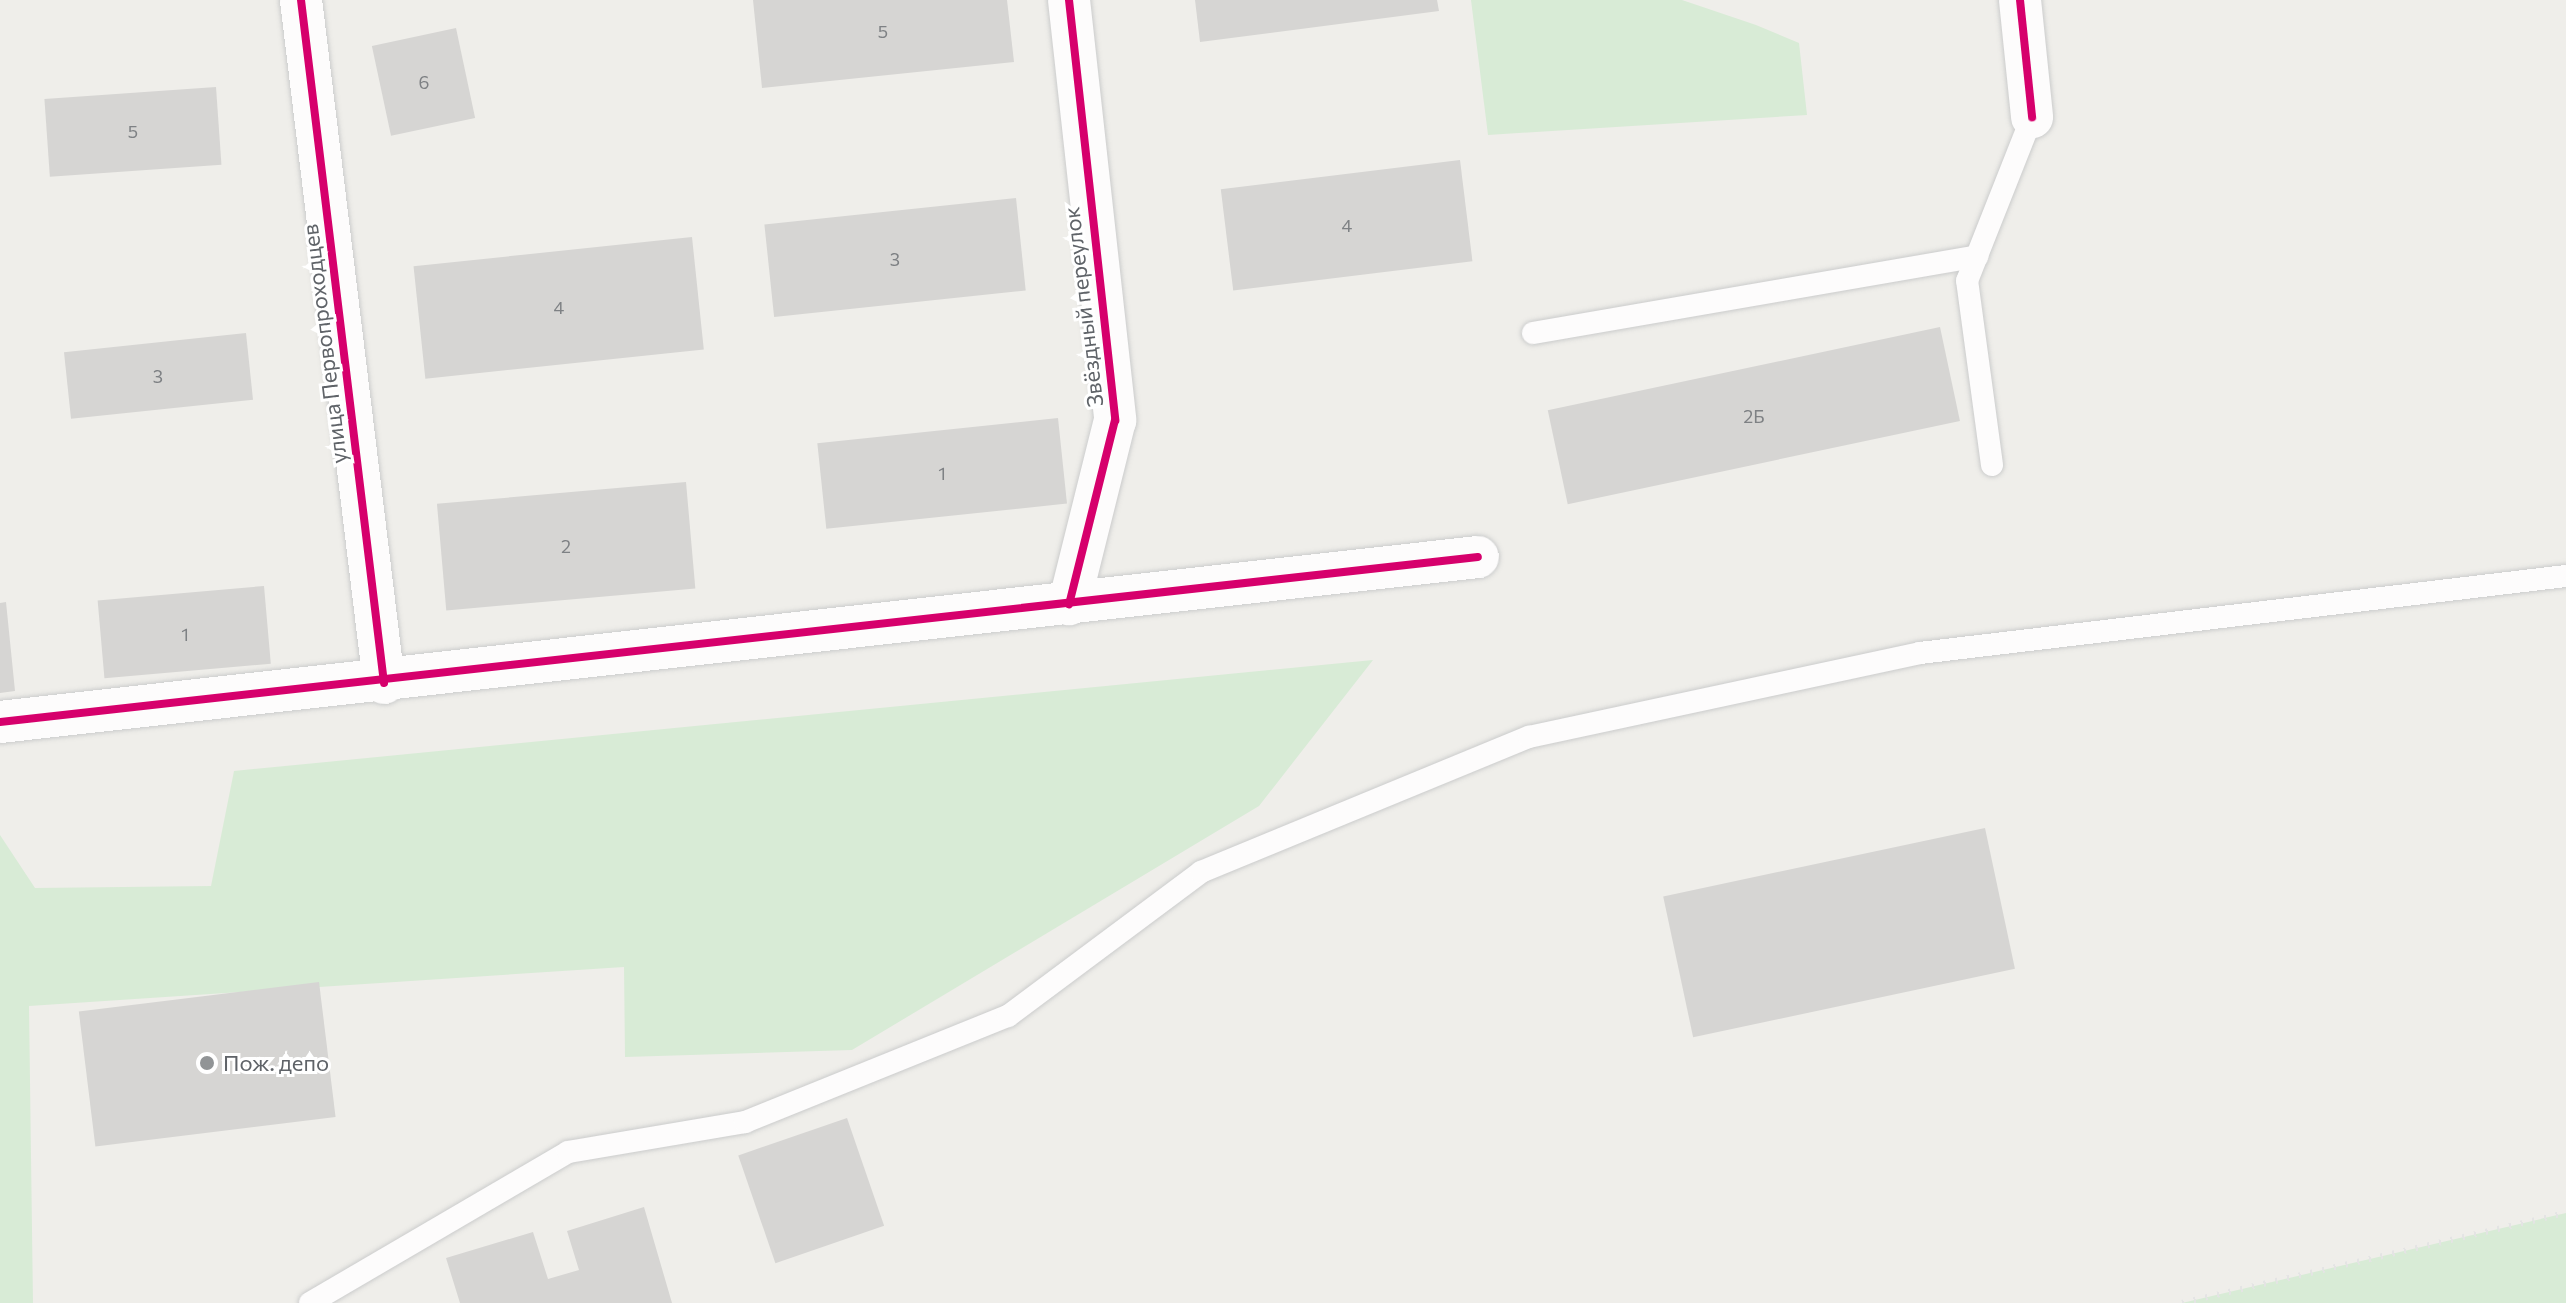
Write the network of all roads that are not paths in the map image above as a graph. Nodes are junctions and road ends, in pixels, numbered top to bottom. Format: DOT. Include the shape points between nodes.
graph roads {
  1 [pos="301,0"];
  2 [pos="1069,0"];
  3 [pos="2020,0"];
  4 [pos="2032,117"];
  5 [pos="1977,256"];
  6 [pos="1533,333"];
  7 [pos="1992,465"];
  8 [pos="1478,557"];
  9 [pos="2566,576"];
  10 [pos="1069,604"];
  11 [pos="384,683"];
  12 [pos="0,722"];
  13 [pos="310,1303"];
  1 -- 11 [label="street, улица Первопроходцев"];
  2 -- 10 [label="street, Звёздный переулок" via="1115,420"];
  3 -- 4 [label="street"];
  4 -- 5 [label="lane"];
  5 -- 6 [label="lane"];
  5 -- 7 [label="lane" via="1967,281"];
  8 -- 10 [label="street"];
  9 -- 13 [label="lane" via="1920,653 1529,737 1201,872 1008,1016 745,1122 568,1152"];
  10 -- 11 [label="street"];
  11 -- 12 [label="street"];
}
